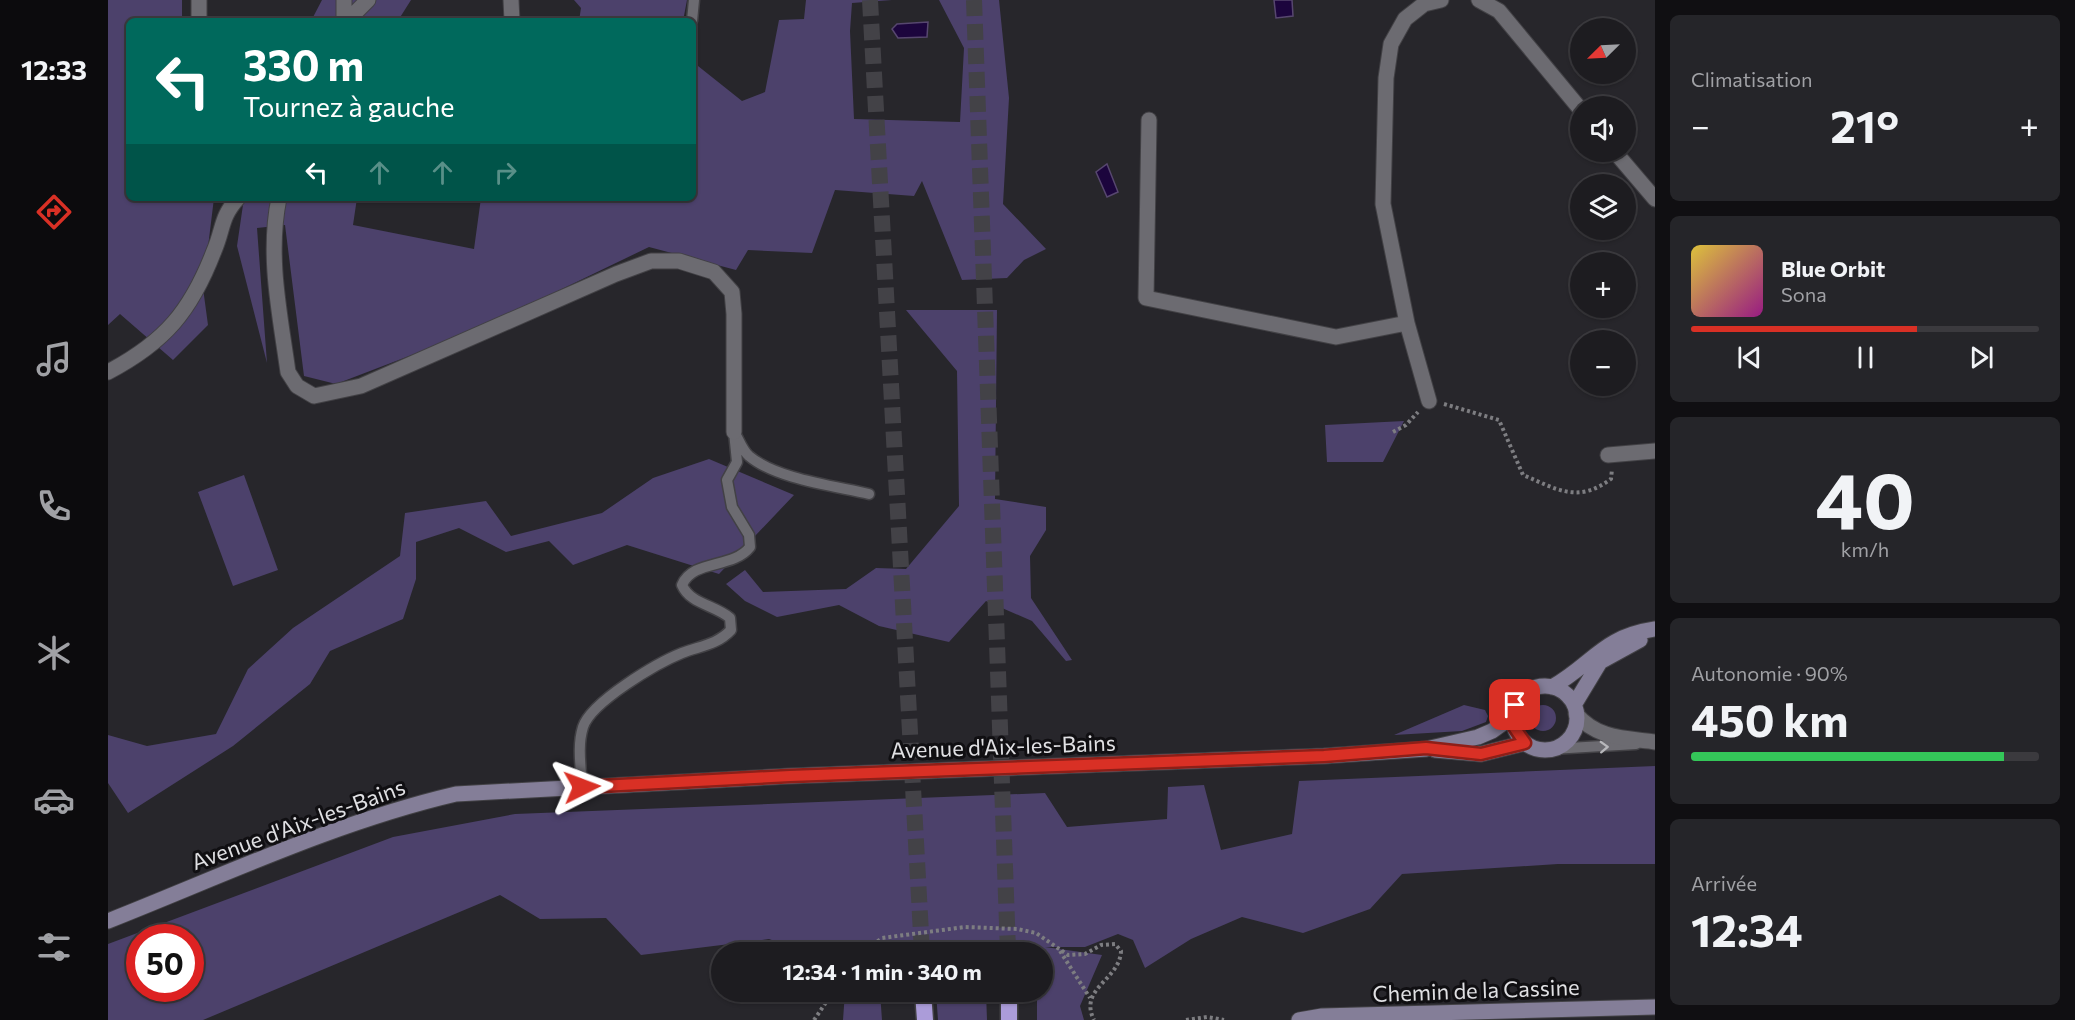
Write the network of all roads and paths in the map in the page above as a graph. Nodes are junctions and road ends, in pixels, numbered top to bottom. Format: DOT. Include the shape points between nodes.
graph roads {
  1 [pos="199,0"];
  2 [pos="344,0"];
  3 [pos="368,0"];
  4 [pos="511,0"];
  5 [pos="694,0"];
  6 [pos="1441,0"];
  7 [pos="1479,0"];
  8 [pos="199,18"];
  9 [pos="345,18"];
  10 [pos="348,18"];
  11 [pos="512,18"];
  12 [pos="692,18"];
  13 [pos="1570,97"];
  14 [pos="1149,120"];
  15 [pos="1624,162"];
  16 [pos="1655,199"];
  17 [pos="279,201"];
  18 [pos="226,205"];
  19 [pos="1407,322"];
  20 [pos="108,372"];
  21 [pos="1429,401"];
  22 [pos="1406,425"];
  23 [pos="734,432"];
  24 [pos="1393,432"];
  25 [pos="1655,451"];
  26 [pos="1608,454"];
  27 [pos="1611,479"];
  28 [pos="869,494"];
  29 [pos="1655,630"];
  30 [pos="1552,687"];
  31 [pos="1575,709"];
  32 [pos="1512,717"];
  33 [pos="1655,742"];
  34 [pos="1525,743"];
  35 [pos="1426,748"];
  36 [pos="1552,749"];
  37 [pos="582,787"];
  38 [pos="108,921"];
  39 [pos="875,942"];
  40 [pos="1048,942"];
  41 [pos="1053,946"];
  42 [pos="1059,950"];
  43 [pos="1090,998"];
  44 [pos="826,1002"];
  45 [pos="924,1002"];
  46 [pos="1009,1002"];
  47 [pos="1655,1007"];
  48 [pos="814,1020"];
  49 [pos="925,1020"];
  50 [pos="1009,1020"];
  51 [pos="1094,1020"];
  52 [pos="1186,1020"];
  53 [pos="1224,1020"];
  54 [pos="1299,1020"];
  1 -- 8 [label="street"];
  2 -- 9 [label="street"];
  3 -- 10 [label="street"];
  4 -- 11 [label="street"];
  5 -- 12 [label="lane"];
  6 -- 19 [label="street" via="1424,4 1405,19 1391,44 1386,78 1383,204"];
  7 -- 13 [label="street" via="1499,10"];
  14 -- 19 [label="street" via="1146,298 1336,337"];
  15 -- 16 [label="street"];
  17 -- 23 [label="street" via="274,270 288,372 297,386 314,396 361,386 651,261 679,261 714,272 732,292"];
  18 -- 20 [label="street" via="205,275 185,309 148,349"];
  19 -- 21 [label="street"];
  21 -- 27 [label="path" via="1500,420 1522,475 1565,492 1595,490"];
  22 -- 24 [label="path"];
  23 -- 28 [label="lane" via="747,455 761,464"];
  23 -- 37 [label="lane" via="737,462 727,480 732,507 749,535 750,548 738,558 692,573 682,585 685,592 730,618 731,630 721,640 680,654 650,670 596,707 584,725 580,741"];
  25 -- 26 [label="street"];
  29 -- 30 [label="main road" via="1638,631 1612,641"];
  29 -- 31 [label="main road" via="1600,662"];
  30 -- 31 [label="main road" via="1569,697"];
  30 -- 32 [label="main road" via="1541,686 1521,696"];
  31 -- 33 [label="street" via="1584,723 1611,737"];
  31 -- 36 [label="main road" via="1576,726 1571,736"];
  32 -- 34 [label="main road"];
  32 -- 35 [label="main road, Avenue d'Aix-les-Bains" via="1478,737"];
  36 -- 33 [label="lane, one-way"];
  34 -- 35 [label="main road, Avenue d'Aix-les-Bains" via="1481,754"];
  34 -- 36 [label="main road" via="1538,750"];
  35 -- 37 [label="main road, Avenue d'Aix-les-Bains" via="1324,756"];
  37 -- 38 [label="main road, Avenue d'Aix-les-Bains" via="456,795 409,805"];
  39 -- 40 [label="path" via="965,927 1017,929 1036,933"];
  41 -- 42 [label="path"];
  42 -- 43 [label="path"];
  42 -- 43 [label="path" via="1068,955 1085,954 1101,945 1115,944 1121,951 1121,962"];
  43 -- 51 [label="path"];
  44 -- 48 [label="path"];
  45 -- 49 [label="highway"];
  46 -- 50 [label="highway"];
  47 -- 54 [label="main road, Chemin de la Cassine" via="1322,1016"];
  52 -- 53 [label="path"];
}
